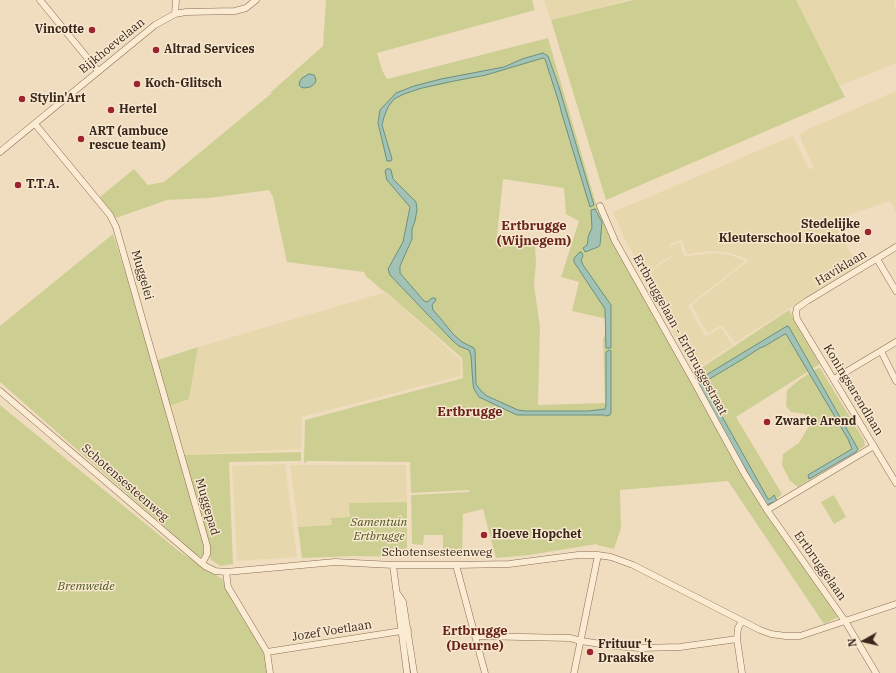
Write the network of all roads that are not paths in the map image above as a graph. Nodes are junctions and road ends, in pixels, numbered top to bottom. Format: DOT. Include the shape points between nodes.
graph roads {
  1 [pos="40,0"];
  2 [pos="176,0"];
  3 [pos="256,0"];
  4 [pos="175,14"];
  5 [pos="98,71"];
  6 [pos="35,124"];
  7 [pos="0,152"];
  8 [pos="600,206"];
  9 [pos="896,247"];
  10 [pos="877,259"];
  11 [pos="896,291"];
  12 [pos="798,308"];
  13 [pos="896,342"];
  14 [pos="881,351"];
  15 [pos="834,379"];
  16 [pos="896,381"];
  17 [pos="0,391"];
  18 [pos="3,395"];
  19 [pos="874,446"];
  20 [pos="181,455"];
  21 [pos="744,473"];
  22 [pos="896,483"];
  23 [pos="767,510"];
  24 [pos="598,555"];
  25 [pos="201,563"];
  26 [pos="393,565"];
  27 [pos="456,565"];
  28 [pos="226,572"];
  29 [pos="395,589"];
  30 [pos="896,604"];
  31 [pos="742,621"];
  32 [pos="845,621"];
  33 [pos="408,630"];
  34 [pos="401,631"];
  35 [pos="475,636"];
  36 [pos="737,639"];
  37 [pos="580,641"];
  38 [pos="267,652"];
  39 [pos="270,673"];
  40 [pos="407,673"];
  41 [pos="414,673"];
  42 [pos="485,673"];
  43 [pos="574,673"];
  44 [pos="742,673"];
  45 [pos="876,673"];
  1 -- 5 [label="street"];
  2 -- 4 [label="street"];
  3 -- 4 [label="street, Bijkhoevelaan" via="246,8 235,11"];
  4 -- 5 [label="street, Bijkhoevelaan" via="155,25"];
  5 -- 6 [label="street, Bijkhoevelaan"];
  6 -- 7 [label="street, Bijkhoevelaan"];
  6 -- 20 [label="street, Muggelei" via="115,224"];
  8 -- 21 [label="street, Ertbruggelaan - Ertbruggestraat" via="615,241"];
  9 -- 10 [label="street, Haviklaan"];
  10 -- 11 [label="street"];
  10 -- 12 [label="street, Haviklaan"];
  12 -- 15 [label="street, Koningsarendlaan" via="797,319"];
  13 -- 14 [label="street"];
  14 -- 15 [label="street"];
  14 -- 16 [label="street"];
  15 -- 19 [label="street, Koningsarendlaan"];
  17 -- 18 [label="street, Schotensesteenweg"];
  18 -- 25 [label="street, Schotensesteenweg"];
  19 -- 22 [label="street, Koningsarendlaan"];
  19 -- 23 [label="street"];
  20 -- 25 [label="street, Muggepad" via="208,550"];
  21 -- 23 [label="street, Ertbruggelaan"];
  23 -- 32 [label="street, Ertbruggelaan"];
  24 -- 27 [label="street, Schotensesteenweg" via="578,555 509,564"];
  24 -- 31 [label="street, Schotensesteenweg" via="633,565"];
  24 -- 37 [label="street"];
  25 -- 28 [label="street, Schotensesteenweg" via="212,570"];
  26 -- 27 [label="street, Schotensesteenweg"];
  26 -- 28 [label="street, Schotensesteenweg" via="335,562"];
  26 -- 29 [label="street"];
  27 -- 35 [label="street"];
  28 -- 38 [label="street" via="228,587"];
  29 -- 33 [label="street" via="403,602"];
  29 -- 34 [label="street"];
  30 -- 32 [label="street, Schotensesteenweg"];
  31 -- 32 [label="street, Schotensesteenweg" via="771,634 786,636 800,636"];
  31 -- 36 [label="street"];
  32 -- 45 [label="street, Ertbruggelaan"];
  33 -- 34 [label="street, Jozef Voetlaan"];
  33 -- 41 [label="street"];
  34 -- 38 [label="street, Jozef Voetlaan"];
  34 -- 40 [label="street"];
  35 -- 37 [label="street" via="570,638"];
  35 -- 42 [label="street"];
  36 -- 37 [label="street" via="680,648 624,647"];
  36 -- 44 [label="street"];
  37 -- 43 [label="street"];
  38 -- 39 [label="street"];
}
